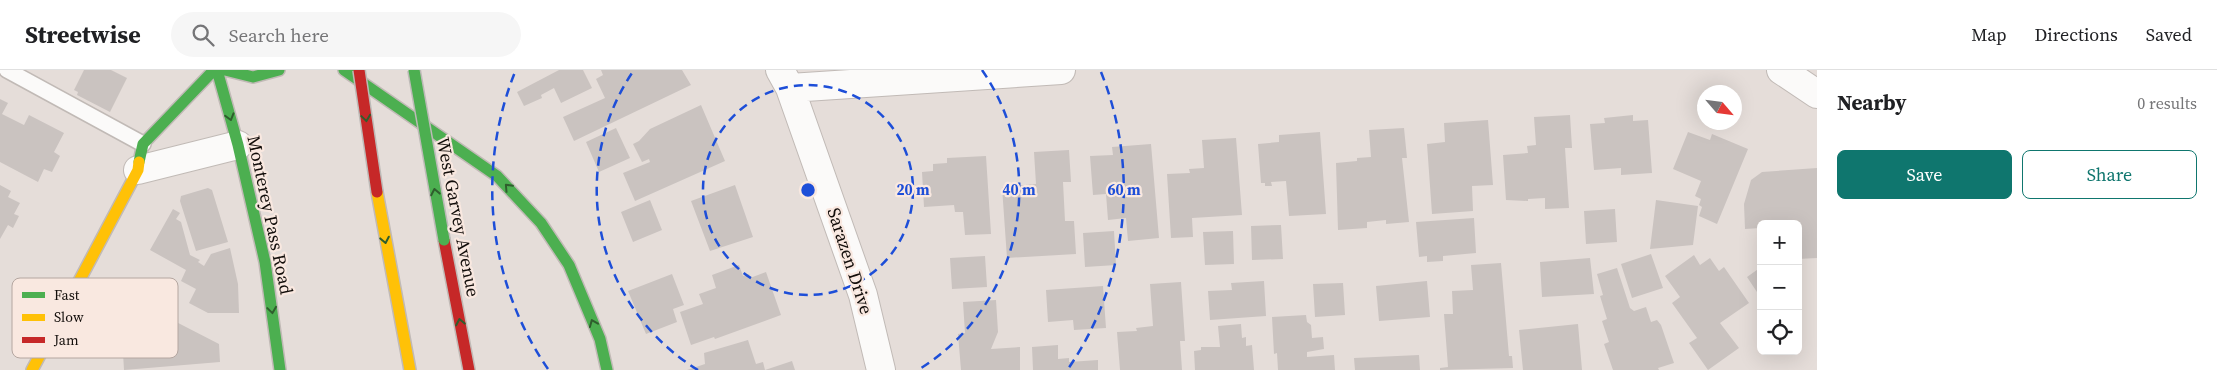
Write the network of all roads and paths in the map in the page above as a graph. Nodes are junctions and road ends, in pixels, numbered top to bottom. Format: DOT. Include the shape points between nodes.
graph roads {
  1 [pos="7,70"];
  2 [pos="216,70"];
  3 [pos="225,70"];
  4 [pos="279,70"];
  5 [pos="344,70"];
  6 [pos="359,70"];
  7 [pos="414,70"];
  8 [pos="1061,70"];
  9 [pos="1781,70"];
  10 [pos="785,79"];
  11 [pos="1817,94"];
  12 [pos="238,144"];
  13 [pos="140,157"];
  14 [pos="79,278"];
  15 [pos="38,358"];
  16 [pos="32,370"];
  17 [pos="280,370"];
  18 [pos="410,370"];
  19 [pos="469,370"];
  20 [pos="607,370"];
  21 [pos="882,370"];
  1 -- 13 [label="lane"];
  2 -- 12 [label="main road, Monterey Pass Road, one-way"];
  2 -- 13 [label="main road"];
  3 -- 4 [label="main road" via="253,77"];
  20 -- 5 [label="main road, one-way" via="600,340 569,265 541,223 497,176"];
  6 -- 18 [label="main road, one-way, bridge" via="376,192"];
  19 -- 7 [label="main road, West Garvey Avenue, one-way, bridge"];
  8 -- 10 [label="street"];
  9 -- 11 [label="street"];
  10 -- 21 [label="street, Sarazen Drive" via="863,294"];
  12 -- 13 [label="street"];
  12 -- 17 [label="main road, Monterey Pass Road, one-way" via="265,262"];
  13 -- 14 [label="main road"];
  15 -- 16 [label="main road"];
}
